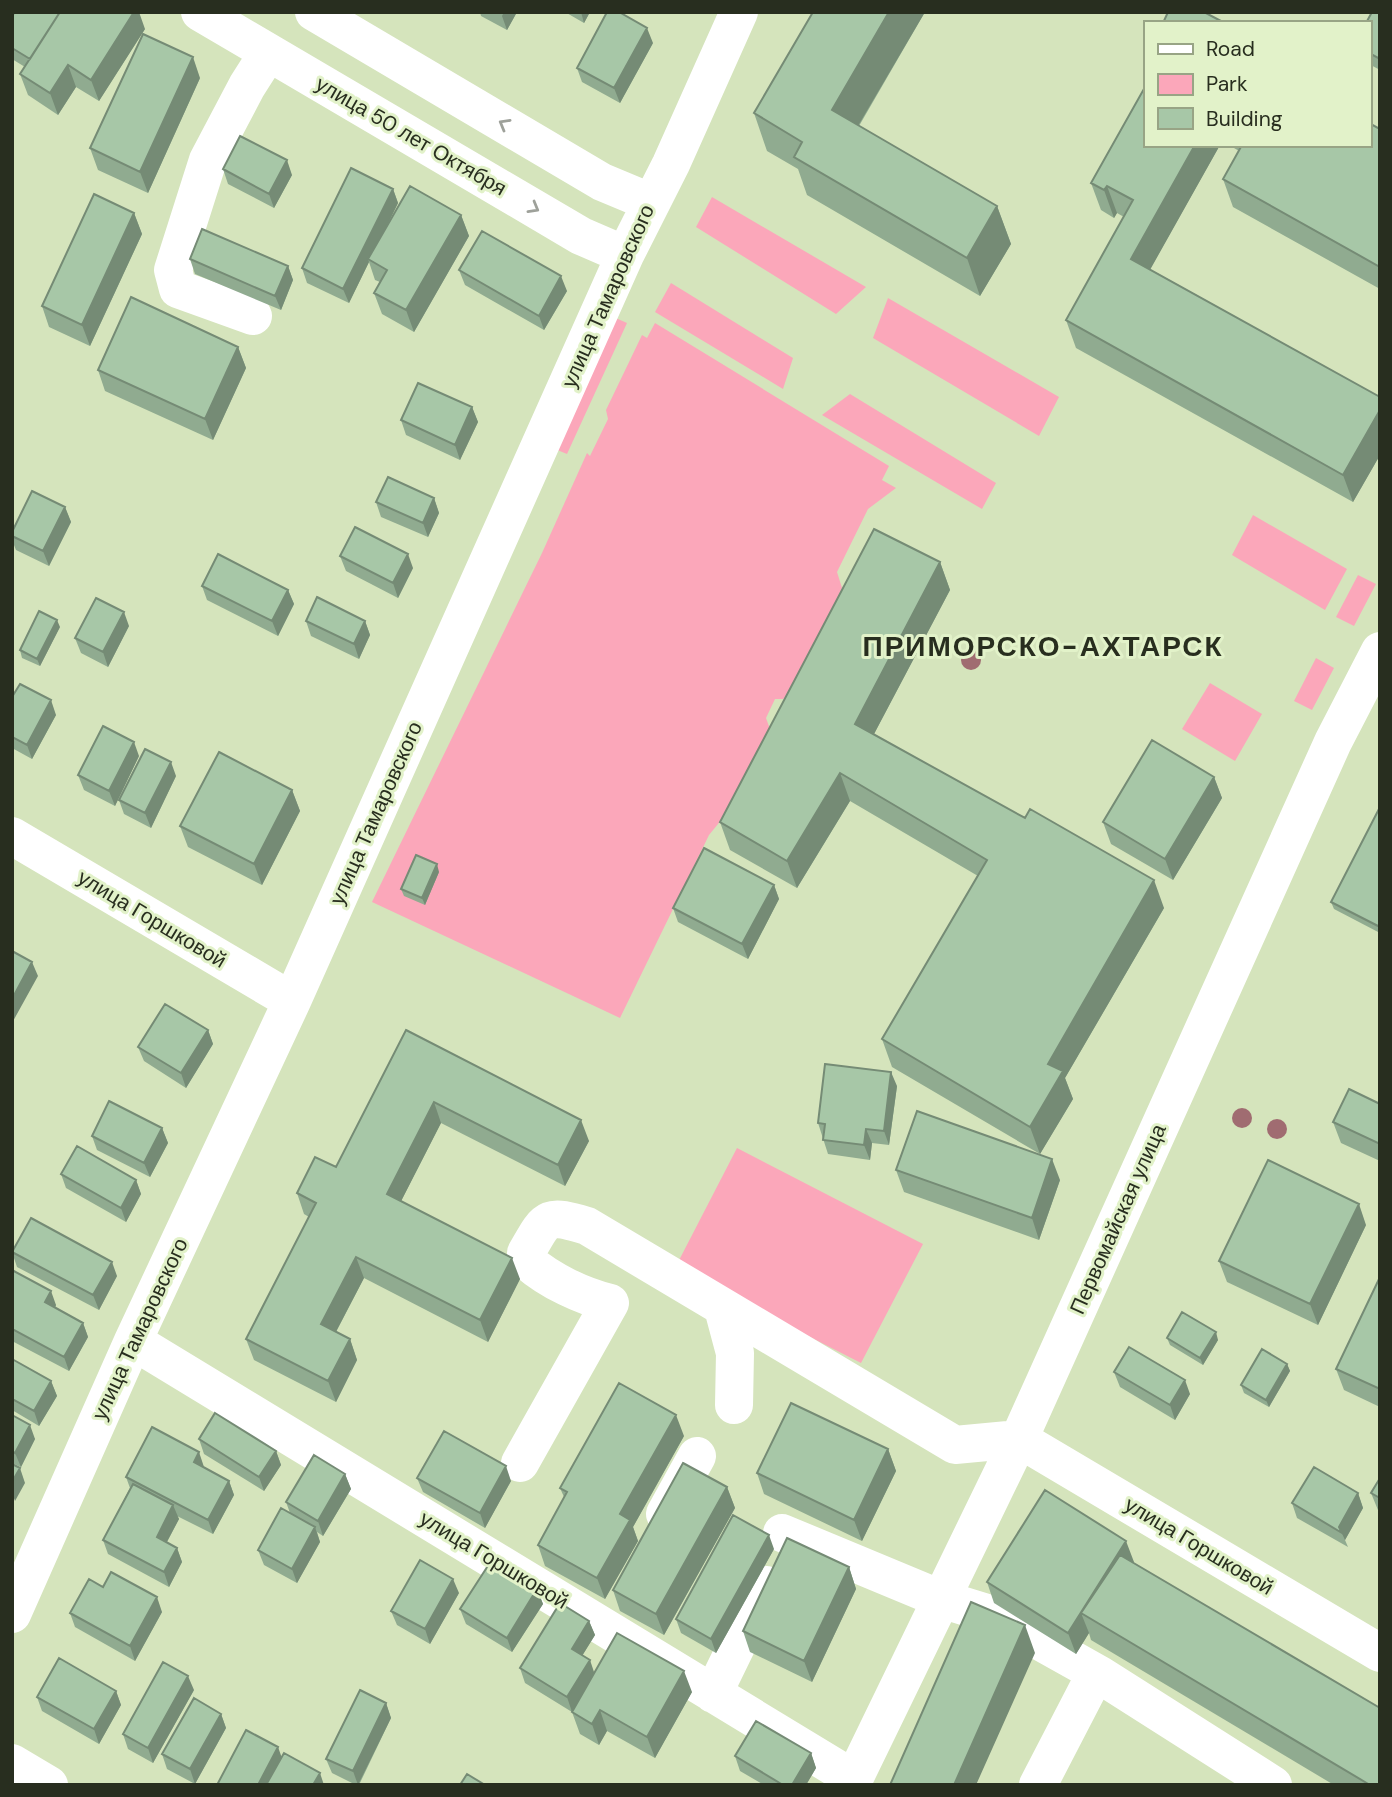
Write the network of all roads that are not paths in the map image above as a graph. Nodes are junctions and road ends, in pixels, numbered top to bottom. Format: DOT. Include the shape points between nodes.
graph roads {
  1 [pos="200,12"];
  2 [pos="314,12"];
  3 [pos="739,12"];
  4 [pos="268,52"];
  5 [pos="650,202"];
  6 [pos="625,255"];
  7 [pos="253,316"];
  8 [pos="1376,668"];
  9 [pos="12,836"];
  10 [pos="292,1001"];
  11 [pos="723,1308"];
  12 [pos="133,1340"];
  13 [pos="734,1405"];
  14 [pos="1019,1439"];
  15 [pos="697,1456"];
  16 [pos="520,1463"];
  17 [pos="650,1541"];
  18 [pos="941,1599"];
  19 [pos="12,1614"];
  20 [pos="1380,1653"];
  21 [pos="1096,1673"];
  22 [pos="713,1694"];
  23 [pos="12,1763"];
  24 [pos="852,1782"];
  25 [pos="49,1785"];
  26 [pos="1038,1785"];
  27 [pos="1273,1785"];
  1 -- 4 [label="street, улица 50 лет Октября"];
  5 -- 2 [label="street, one-way" via="602,182"];
  3 -- 5 [label="street, улица Тамаровского"];
  4 -- 6 [label="street, улица 50 лет Октября, one-way" via="581,236"];
  4 -- 7 [label="street" via="208,160 173,270 178,289"];
  5 -- 6 [label="street, улица Тамаровского"];
  6 -- 10 [label="street, улица Тамаровского"];
  8 -- 14 [label="street, Первомайская улица" via="1327,754"];
  9 -- 10 [label="street, улица Горшковой"];
  10 -- 12 [label="street, улица Тамаровского"];
  11 -- 13 [label="street" via="735,1353"];
  11 -- 14 [label="street" via="955,1445"];
  11 -- 16 [label="street" via="587,1226 559,1218 542,1224 526,1253 528,1262 585,1296 610,1303"];
  12 -- 19 [label="street, улица Тамаровского"];
  12 -- 22 [label="street, улица Горшковой" via="611,1614"];
  14 -- 18 [label="street, Первомайская улица"];
  14 -- 20 [label="street, улица Горшковой"];
  15 -- 17 [label="street"];
  18 -- 21 [label="street" via="993,1615"];
  18 -- 22 [label="street" via="780,1546"];
  18 -- 24 [label="street, Первомайская улица"];
  21 -- 26 [label="street"];
  21 -- 27 [label="street"];
  22 -- 24 [label="street, улица Горшковой"];
  23 -- 25 [label="street"];
}
